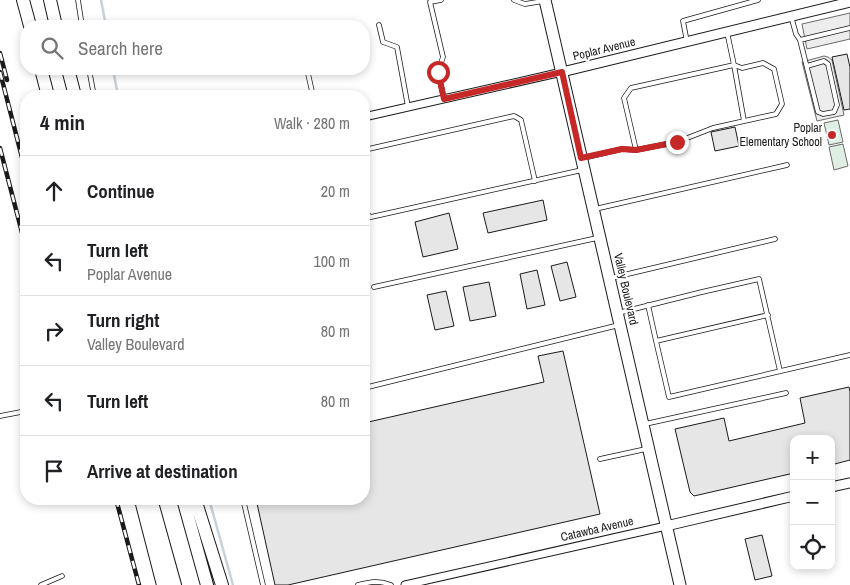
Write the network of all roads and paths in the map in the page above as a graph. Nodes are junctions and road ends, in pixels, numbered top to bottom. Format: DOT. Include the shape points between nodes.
graph roads {
  1 [pos="23,0"];
  2 [pos="50,0"];
  3 [pos="78,0"];
  4 [pos="441,0"];
  5 [pos="514,0"];
  6 [pos="545,0"];
  7 [pos="758,0"];
  8 [pos="850,2"];
  9 [pos="831,3"];
  10 [pos="791,16"];
  11 [pos="28,20"];
  12 [pos="55,20"];
  13 [pos="81,20"];
  14 [pos="379,25"];
  15 [pos="850,28"];
  16 [pos="727,32"];
  17 [pos="800,40"];
  18 [pos="687,42"];
  19 [pos="734,65"];
  20 [pos="807,66"];
  21 [pos="562,72"];
  22 [pos="43,75"];
  23 [pos="70,75"];
  24 [pos="90,75"];
  25 [pos="308,75"];
  26 [pos="46,90"];
  27 [pos="73,90"];
  28 [pos="93,90"];
  29 [pos="311,90"];
  30 [pos="444,99"];
  31 [pos="408,107"];
  32 [pos="370,116"];
  33 [pos="744,121"];
  34 [pos="370,149"];
  35 [pos="636,150"];
  36 [pos="581,158"];
  37 [pos="787,165"];
  38 [pos="584,170"];
  39 [pos="535,180"];
  40 [pos="593,209"];
  41 [pos="370,216"];
  42 [pos="600,238"];
  43 [pos="775,239"];
  44 [pos="609,278"];
  45 [pos="374,287"];
  46 [pos="648,306"];
  47 [pos="617,314"];
  48 [pos="768,315"];
  49 [pos="620,325"];
  50 [pos="656,341"];
  51 [pos="850,355"];
  52 [pos="780,371"];
  53 [pos="370,387"];
  54 [pos="786,394"];
  55 [pos="20,412"];
  56 [pos="0,416"];
  57 [pos="642,424"];
  58 [pos="648,448"];
  59 [pos="600,459"];
  60 [pos="850,483"];
  61 [pos="835,486"];
  62 [pos="790,497"];
  63 [pos="142,505"];
  64 [pos="153,505"];
  65 [pos="185,505"];
  66 [pos="197,505"];
  67 [pos="244,505"];
  68 [pos="666,526"];
  69 [pos="62,576"];
  70 [pos="41,585"];
  71 [pos="163,585"];
  72 [pos="175,585"];
  73 [pos="207,585"];
  74 [pos="222,585"];
  75 [pos="263,585"];
  76 [pos="358,585"];
  77 [pos="391,585"];
  78 [pos="405,585"];
  79 [pos="680,585"];
  1 -- 11 [label="highway"];
  2 -- 12 [label="highway"];
  3 -- 13 [label="lane"];
  4 -- 30 [label="lane" via="430,2 443,57 438,72"];
  5 -- 6 [label="lane" via="525,4"];
  6 -- 21 [label="main road, Valley Boulevard"];
  7 -- 18 [label="lane" via="683,21"];
  8 -- 9 [label="street, Poplar Avenue"];
  9 -- 10 [label="street, Poplar Avenue"];
  10 -- 16 [label="street, Poplar Avenue"];
  10 -- 17 [label="lane"];
  14 -- 31 [label="lane" via="383,42 397,47"];
  15 -- 17 [label="lane"];
  16 -- 18 [label="street, Poplar Avenue"];
  16 -- 19 [label="lane"];
  17 -- 20 [label="lane"];
  18 -- 21 [label="street, Poplar Avenue"];
  19 -- 33 [label="lane"];
  19 -- 33 [label="lane" via="742,68 763,63 774,69 782,104 776,114"];
  19 -- 35 [label="lane" via="631,88 624,98"];
  20 -- 20 [label="lane" via="818,112 834,112 837,105 828,64"];
  21 -- 30 [label="street, Poplar Avenue"];
  21 -- 36 [label="main road, Valley Boulevard"];
  22 -- 26 [label="highway"];
  23 -- 27 [label="highway"];
  24 -- 28 [label="lane"];
  25 -- 29 [label="lane"];
  30 -- 31 [label="street, Poplar Avenue"];
  31 -- 32 [label="street, Poplar Avenue"];
  33 -- 35 [label="lane" via="713,128 677,142"];
  34 -- 39 [label="lane" via="514,116 522,120"];
  35 -- 36 [label="lane" via="622,149"];
  36 -- 38 [label="main road, Valley Boulevard"];
  37 -- 40 [label="lane"];
  38 -- 39 [label="lane"];
  38 -- 40 [label="main road, Valley Boulevard"];
  39 -- 41 [label="lane"];
  40 -- 42 [label="main road, Valley Boulevard"];
  42 -- 44 [label="main road, Valley Boulevard"];
  42 -- 45 [label="lane"];
  43 -- 44 [label="lane"];
  44 -- 47 [label="main road, Valley Boulevard"];
  46 -- 47 [label="lane"];
  46 -- 48 [label="lane" via="759,279"];
  46 -- 50 [label="lane"];
  47 -- 49 [label="main road, Valley Boulevard"];
  48 -- 50 [label="lane"];
  48 -- 52 [label="lane"];
  49 -- 53 [label="lane"];
  49 -- 57 [label="main road, Valley Boulevard"];
  50 -- 52 [label="lane" via="669,397"];
  51 -- 52 [label="lane"];
  54 -- 57 [label="lane"];
  55 -- 56 [label="lane"];
  57 -- 58 [label="main road, Valley Boulevard"];
  58 -- 59 [label="lane"];
  58 -- 68 [label="main road, Valley Boulevard"];
  60 -- 61 [label="street"];
  62 -- 68 [label="street, Catawba Avenue"];
  63 -- 71 [label="highway"];
  64 -- 72 [label="highway"];
  65 -- 73 [label="highway"];
  66 -- 74 [label="highway"];
  67 -- 75 [label="lane"];
  68 -- 78 [label="street, Catawba Avenue"];
  68 -- 79 [label="main road, Valley Boulevard"];
  69 -- 70 [label="lane"];
  76 -- 77 [label="lane" via="375,581"];
}
